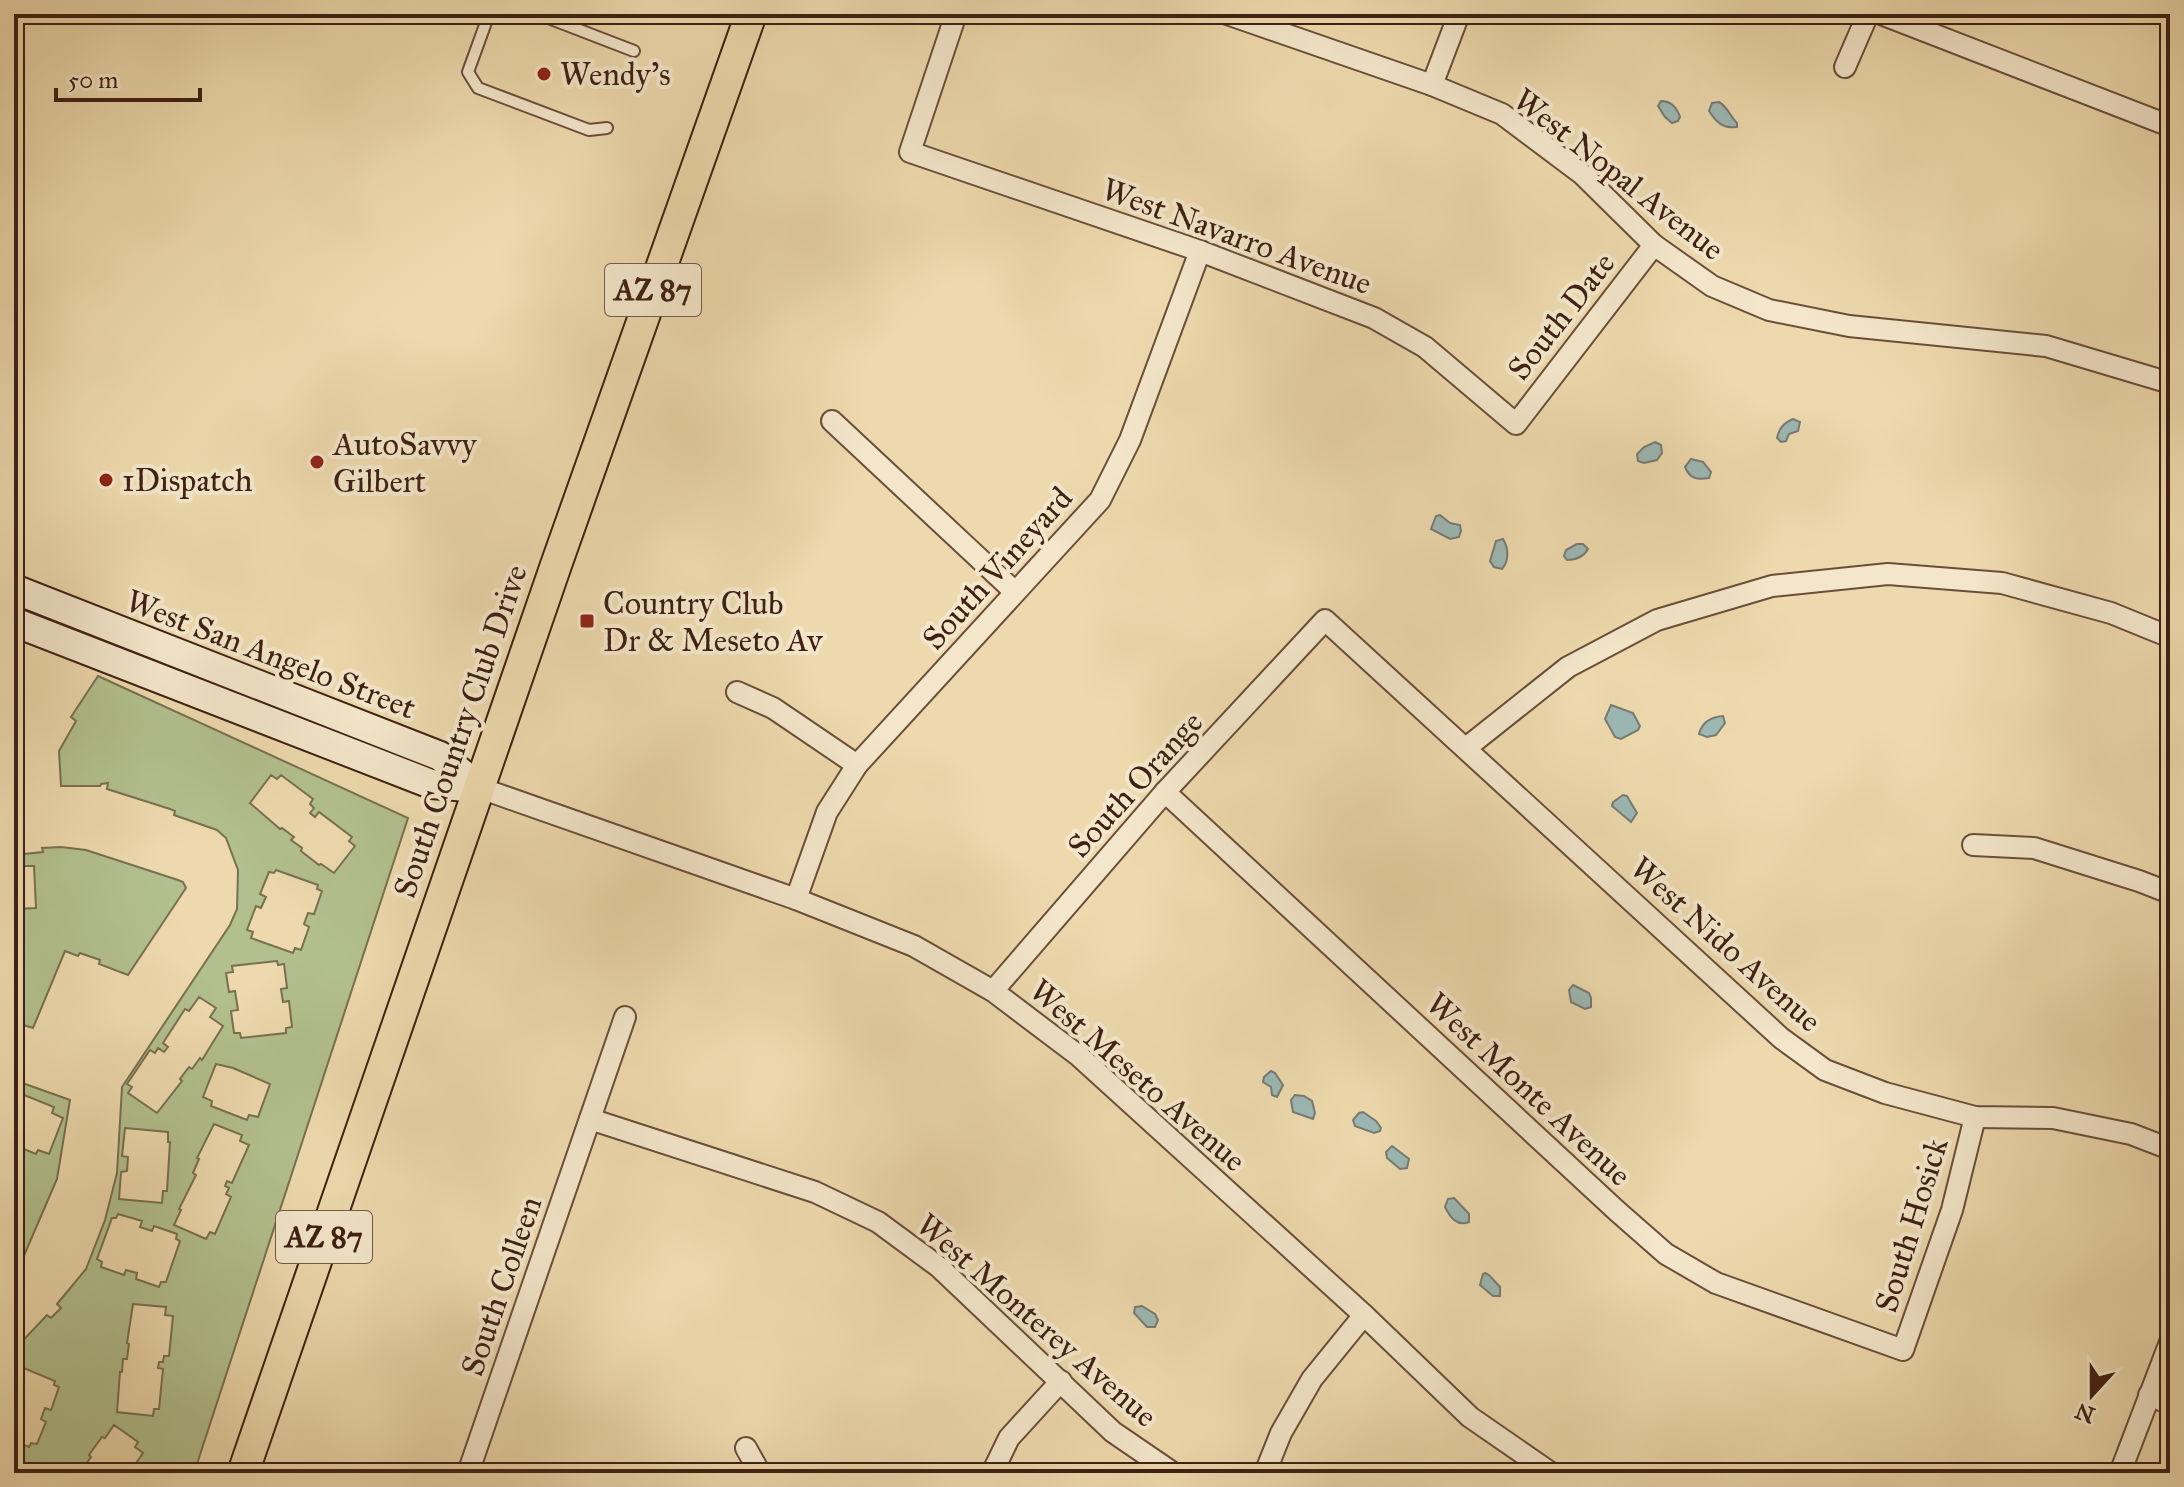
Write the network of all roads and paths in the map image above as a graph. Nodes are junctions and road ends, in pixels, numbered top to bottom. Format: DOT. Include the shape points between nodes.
graph roads {
  1 [pos="489,14"];
  2 [pos="538,14"];
  3 [pos="751,14"];
  4 [pos="956,14"];
  5 [pos="1227,14"];
  6 [pos="1459,14"];
  7 [pos="1868,14"];
  8 [pos="1881,14"];
  9 [pos="634,51"];
  10 [pos="1845,67"];
  11 [pos="1432,85"];
  12 [pos="2170,126"];
  13 [pos="607,128"];
  14 [pos="1654,245"];
  15 [pos="1200,251"];
  16 [pos="2170,383"];
  17 [pos="832,421"];
  18 [pos="1516,424"];
  19 [pos="14,589"];
  20 [pos="1015,592"];
  21 [pos="92,620"];
  22 [pos="1325,620"];
  23 [pos="14,622"];
  24 [pos="2170,637"];
  25 [pos="83,649"];
  26 [pos="737,692"];
  27 [pos="1466,748"];
  28 [pos="857,765"];
  29 [pos="480,788"];
  30 [pos="1165,792"];
  31 [pos="1973,845"];
  32 [pos="2170,893"];
  33 [pos="796,899"];
  34 [pos="993,991"];
  35 [pos="625,1017"];
  36 [pos="1975,1117"];
  37 [pos="590,1119"];
  38 [pos="2170,1149"];
  39 [pos="1364,1315"];
  40 [pos="2170,1342"];
  41 [pos="1903,1350"];
  42 [pos="1061,1381"];
  43 [pos="2149,1395"];
  44 [pos="2170,1404"];
  45 [pos="746,1448"];
  46 [pos="243,1473"];
  47 [pos="468,1473"];
  48 [pos="760,1473"];
  49 [pos="992,1473"];
  50 [pos="1173,1473"];
  51 [pos="1265,1473"];
  52 [pos="1551,1473"];
  53 [pos="2120,1473"];
  1 -- 13 [label="lane" via="468,72 478,88 589,130"];
  2 -- 9 [label="lane"];
  3 -- 29 [label="main road, South Country Club Drive / AZ 87"];
  4 -- 15 [label="street, West Navarro Avenue" via="910,152"];
  5 -- 11 [label="street, West Nopal Avenue"];
  6 -- 11 [label="street"];
  7 -- 10 [label="street"];
  8 -- 12 [label="street"];
  11 -- 14 [label="street, West Nopal Avenue" via="1502,114 1582,174"];
  14 -- 16 [label="street, West Nopal Avenue" via="1712,286 1769,310 1849,326 2046,346"];
  14 -- 18 [label="street, South Date"];
  15 -- 18 [label="street, West Navarro Avenue" via="1374,318 1425,347"];
  15 -- 20 [label="street, South Vineyard" via="1130,440 1100,500"];
  17 -- 20 [label="street"];
  19 -- 21 [label="street, West San Angelo Street"];
  20 -- 28 [label="street, South Vineyard"];
  21 -- 25 [label="lane"];
  21 -- 29 [label="street, West San Angelo Street" via="440,756"];
  22 -- 27 [label="street, West Nido Avenue"];
  22 -- 30 [label="street, South Orange"];
  23 -- 25 [label="street, West San Angelo Street"];
  24 -- 27 [label="street" via="2111,613 2002,583 1888,574 1772,586 1657,620 1568,667"];
  25 -- 29 [label="street, West San Angelo Street" via="431,784"];
  26 -- 28 [label="street" via="773,708"];
  27 -- 36 [label="street, West Nido Avenue" via="1781,1038 1825,1070 1885,1093"];
  28 -- 33 [label="street, South Vineyard" via="827,812"];
  29 -- 33 [label="street, West Meseto Avenue"];
  29 -- 46 [label="main road, South Country Club Drive / AZ 87"];
  30 -- 34 [label="street, South Orange"];
  30 -- 41 [label="street, West Monte Avenue" via="1666,1254 1716,1283"];
  31 -- 32 [label="street" via="2034,848"];
  33 -- 34 [label="street, West Meseto Avenue" via="914,946"];
  34 -- 39 [label="street, West Meseto Avenue" via="1079,1056"];
  35 -- 37 [label="street, South Colleen"];
  36 -- 38 [label="street, West Nido Avenue" via="2053,1118 2131,1134"];
  36 -- 41 [label="street, South Hosick" via="1952,1210"];
  37 -- 42 [label="street, West Monterey Avenue" via="815,1192 878,1222 939,1267"];
  37 -- 47 [label="street, South Colleen"];
  39 -- 51 [label="street" via="1312,1379"];
  39 -- 52 [label="street, West Meseto Avenue" via="1470,1417"];
  40 -- 43 [label="street"];
  42 -- 49 [label="street" via="1009,1438"];
  42 -- 50 [label="street, West Monterey Avenue" via="1113,1432"];
  43 -- 44 [label="street"];
  43 -- 53 [label="street"];
  45 -- 48 [label="street"];
}
